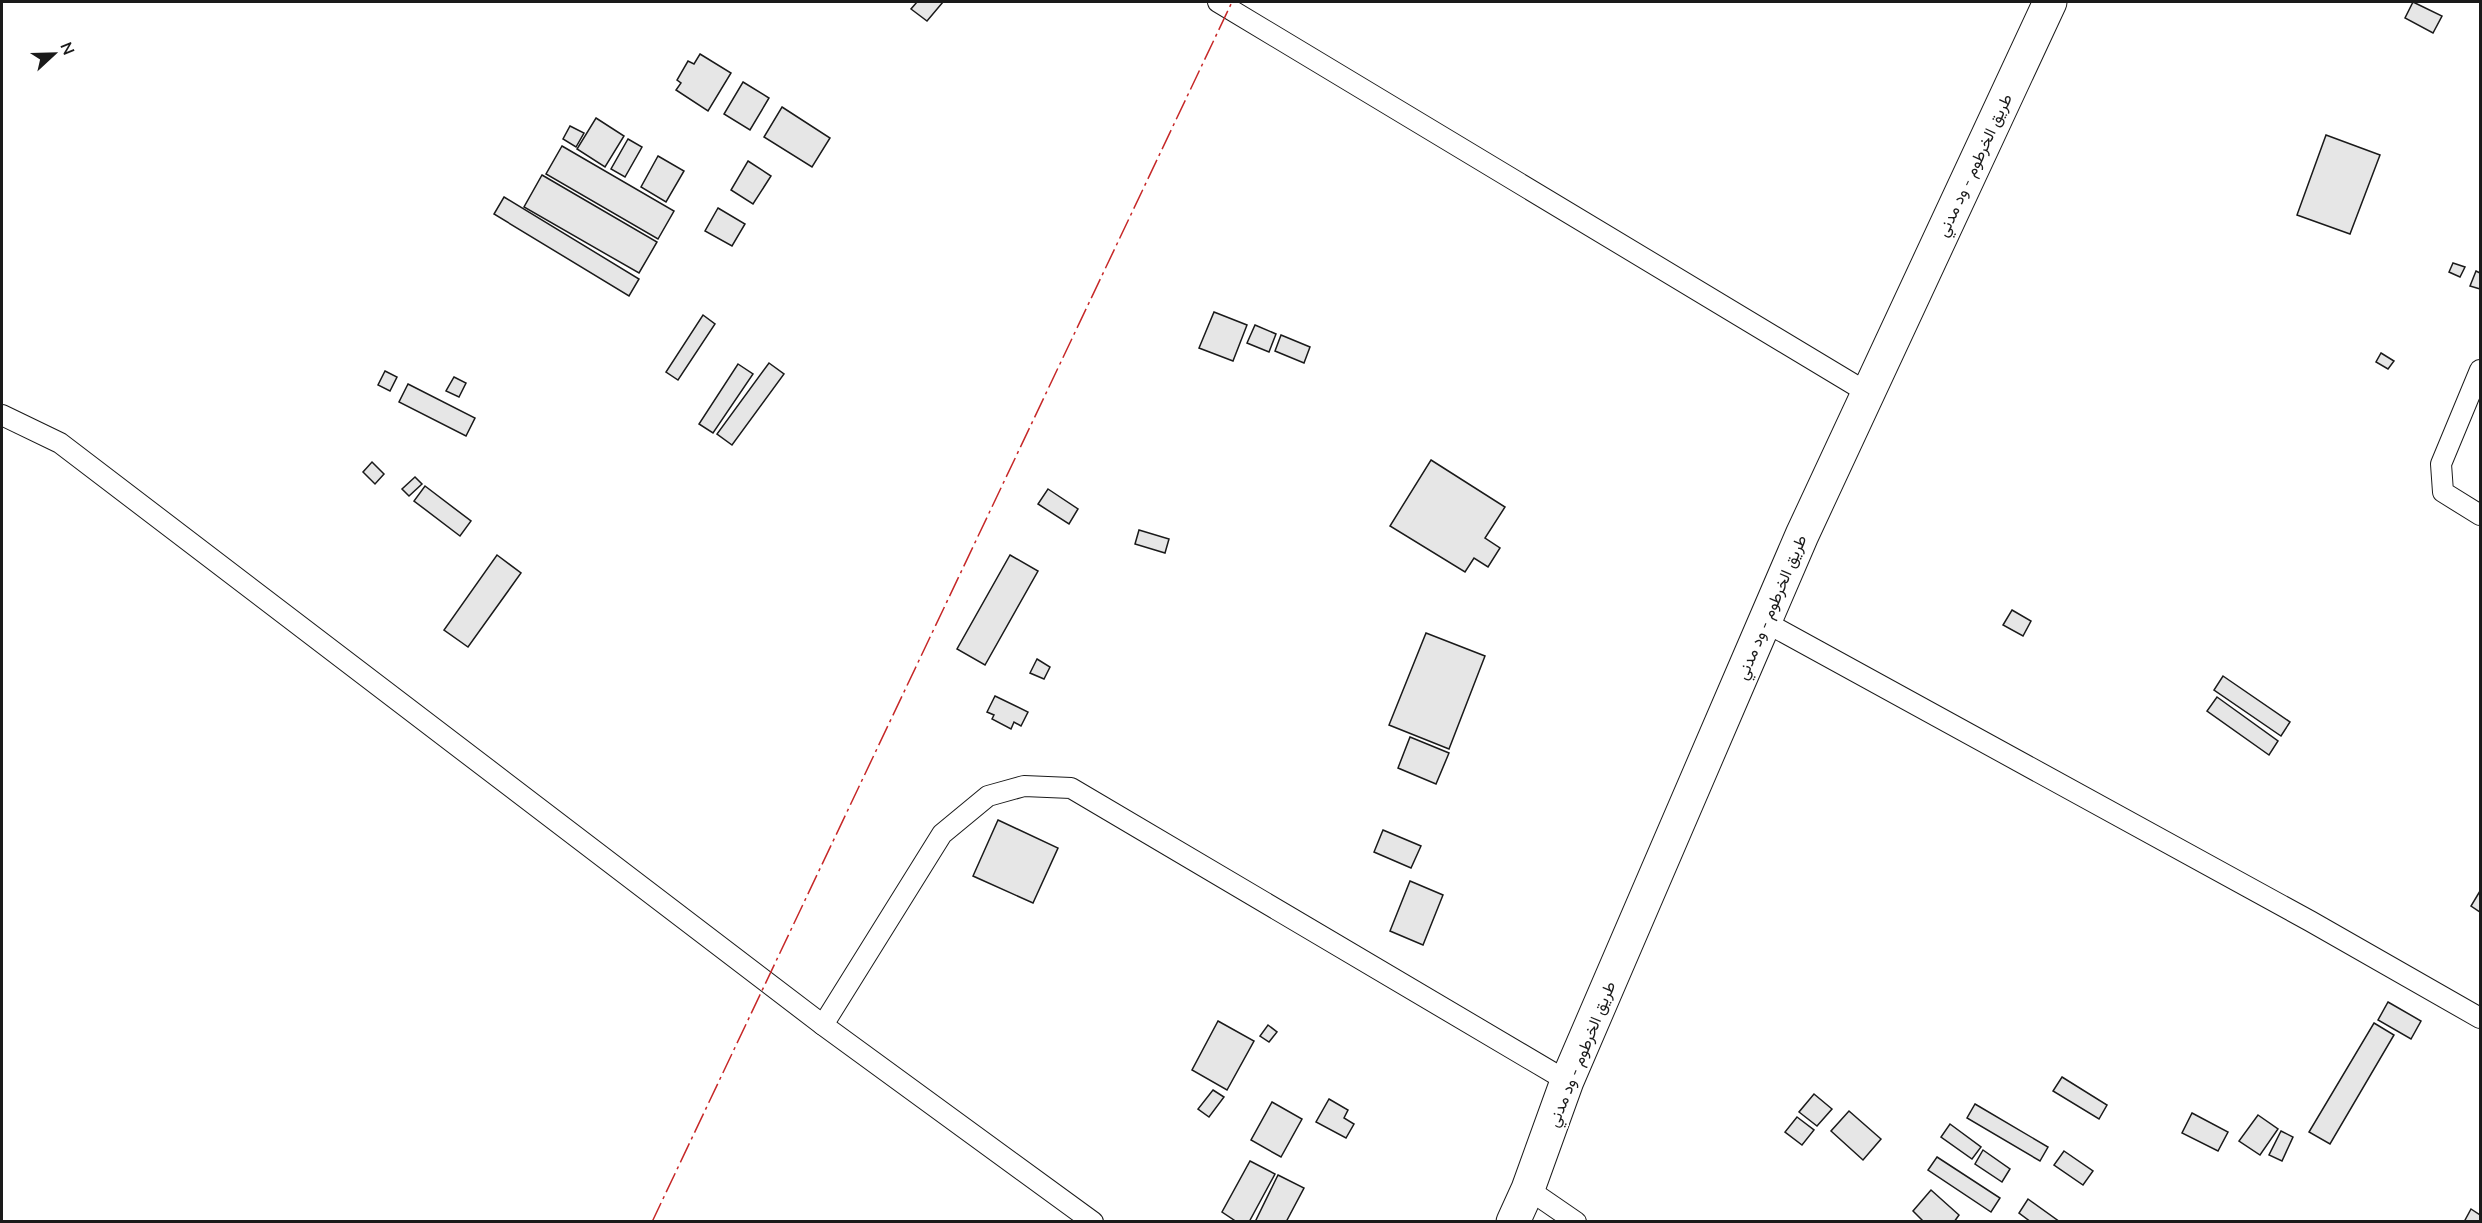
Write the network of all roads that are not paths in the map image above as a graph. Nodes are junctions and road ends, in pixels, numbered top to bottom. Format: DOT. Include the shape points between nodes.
graph roads {
  1 [pos="1218,2"];
  2 [pos="2050,2"];
  3 [pos="2481,370"];
  4 [pos="1868,393"];
  5 [pos="2,416"];
  6 [pos="2481,515"];
  7 [pos="1765,622"];
  8 [pos="2481,1018"];
  9 [pos="823,1025"];
  10 [pos="1567,1081"];
  11 [pos="1528,1189"];
  12 [pos="1094,1221"];
  13 [pos="1513,1221"];
  14 [pos="1576,1221"];
  1 -- 4 [label="lane"];
  2 -- 4 [label="highway, طريق الخرطوم - ود مدني"];
  3 -- 6 [label="lane" via="2441,464 2443,492"];
  4 -- 7 [label="highway, طريق الخرطوم - ود مدني"];
  5 -- 9 [label="lane" via="60,443"];
  7 -- 8 [label="lane"];
  7 -- 10 [label="highway, طريق الخرطوم - ود مدني"];
  9 -- 10 [label="lane" via="942,834 988,796 1024,786 1071,788"];
  9 -- 12 [label="lane"];
  10 -- 11 [label="highway, طريق الخرطوم - ود مدني"];
  11 -- 13 [label="highway, طريق الخرطوم - ود مدني"];
  11 -- 14 [label="lane"];
}
